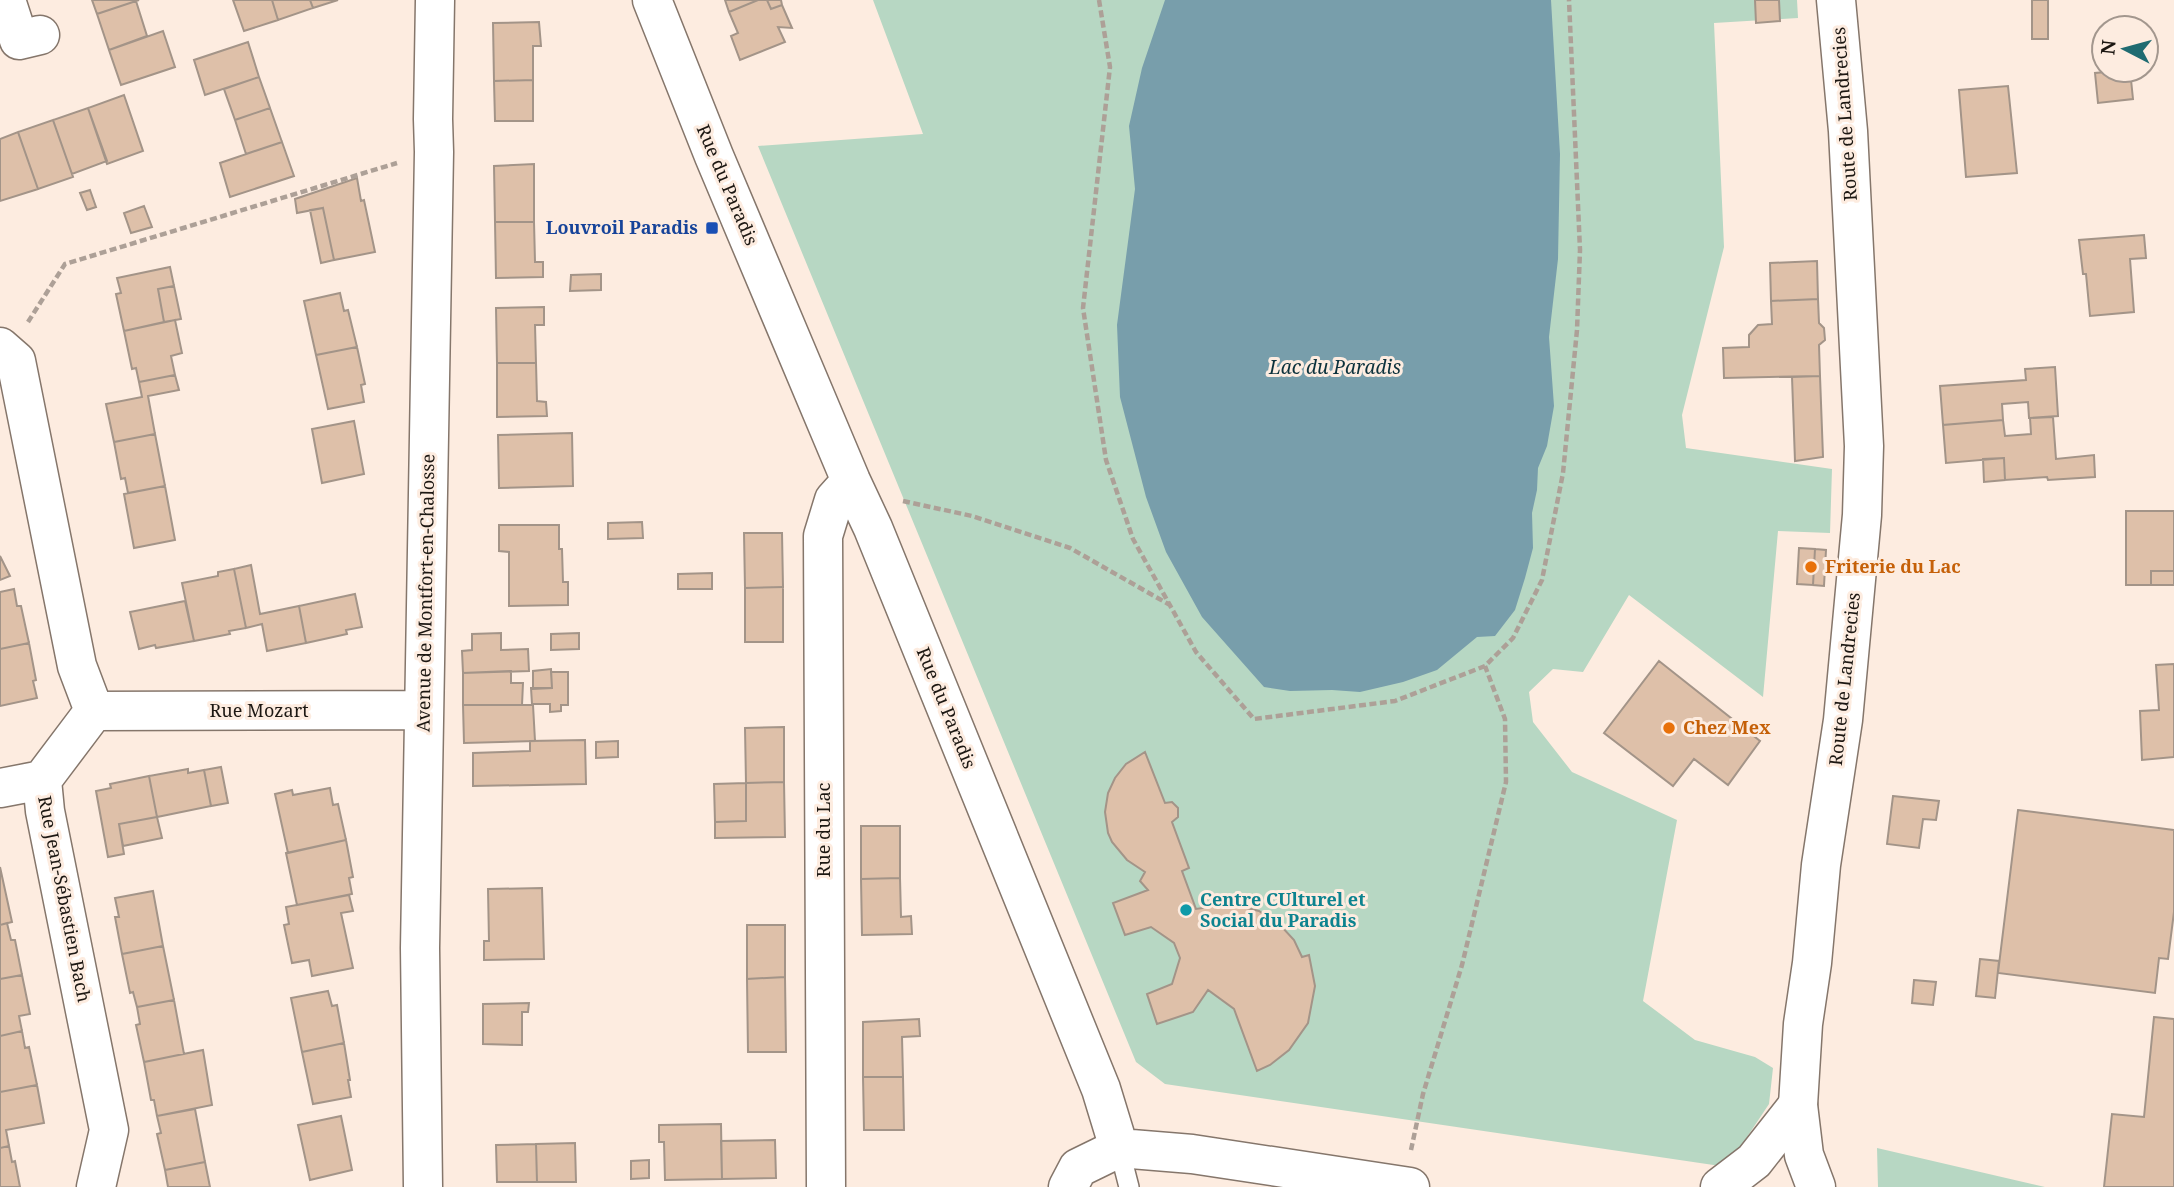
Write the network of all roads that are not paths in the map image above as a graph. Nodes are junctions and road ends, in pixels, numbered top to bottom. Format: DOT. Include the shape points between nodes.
graph roads {
  1 [pos="6,0"];
  2 [pos="435,0"];
  3 [pos="652,0"];
  4 [pos="1836,0"];
  5 [pos="40,35"];
  6 [pos="4,350"];
  7 [pos="851,481"];
  8 [pos="424,710"];
  9 [pos="94,711"];
  10 [pos="42,780"];
  11 [pos="0,788"];
  12 [pos="1798,1105"];
  13 [pos="1119,1148"];
  14 [pos="96,1187"];
  15 [pos="423,1187"];
  16 [pos="826,1187"];
  17 [pos="1068,1187"];
  18 [pos="1129,1187"];
  19 [pos="1403,1187"];
  20 [pos="1410,1187"];
  21 [pos="1720,1187"];
  22 [pos="1816,1187"];
  1 -- 5 [label="street" via="19,40"];
  2 -- 8 [label="street, Avenue de Montfort-en-Chalosse"];
  3 -- 7 [label="street, Rue du Paradis"];
  4 -- 12 [label="street, Route de Landrecies" via="1849,145 1864,446 1862,515 1843,720 1803,1024"];
  6 -- 9 [label="street" via="16,361 77,666"];
  7 -- 13 [label="street, Rue du Paradis" via="1096,1076"];
  7 -- 16 [label="street, Rue du Lac" via="834,500 822,536"];
  8 -- 9 [label="street, Rue Mozart"];
  8 -- 15 [label="street, Avenue de Montfort-en-Chalosse" via="420,948"];
  9 -- 10 [label="street, Rue Jean-Sébastien Bach"];
  10 -- 11 [label="street"];
  10 -- 14 [label="street, Rue Jean-Sébastien Bach" via="109,1130"];
  12 -- 21 [label="street" via="1754,1161"];
  12 -- 22 [label="street, Route de Landrecies" via="1804,1155"];
  13 -- 17 [label="street" via="1079,1168"];
  13 -- 18 [label="lane"];
  13 -- 19 [label="street" via="1192,1154"];
  19 -- 20 [label="street"];
}
